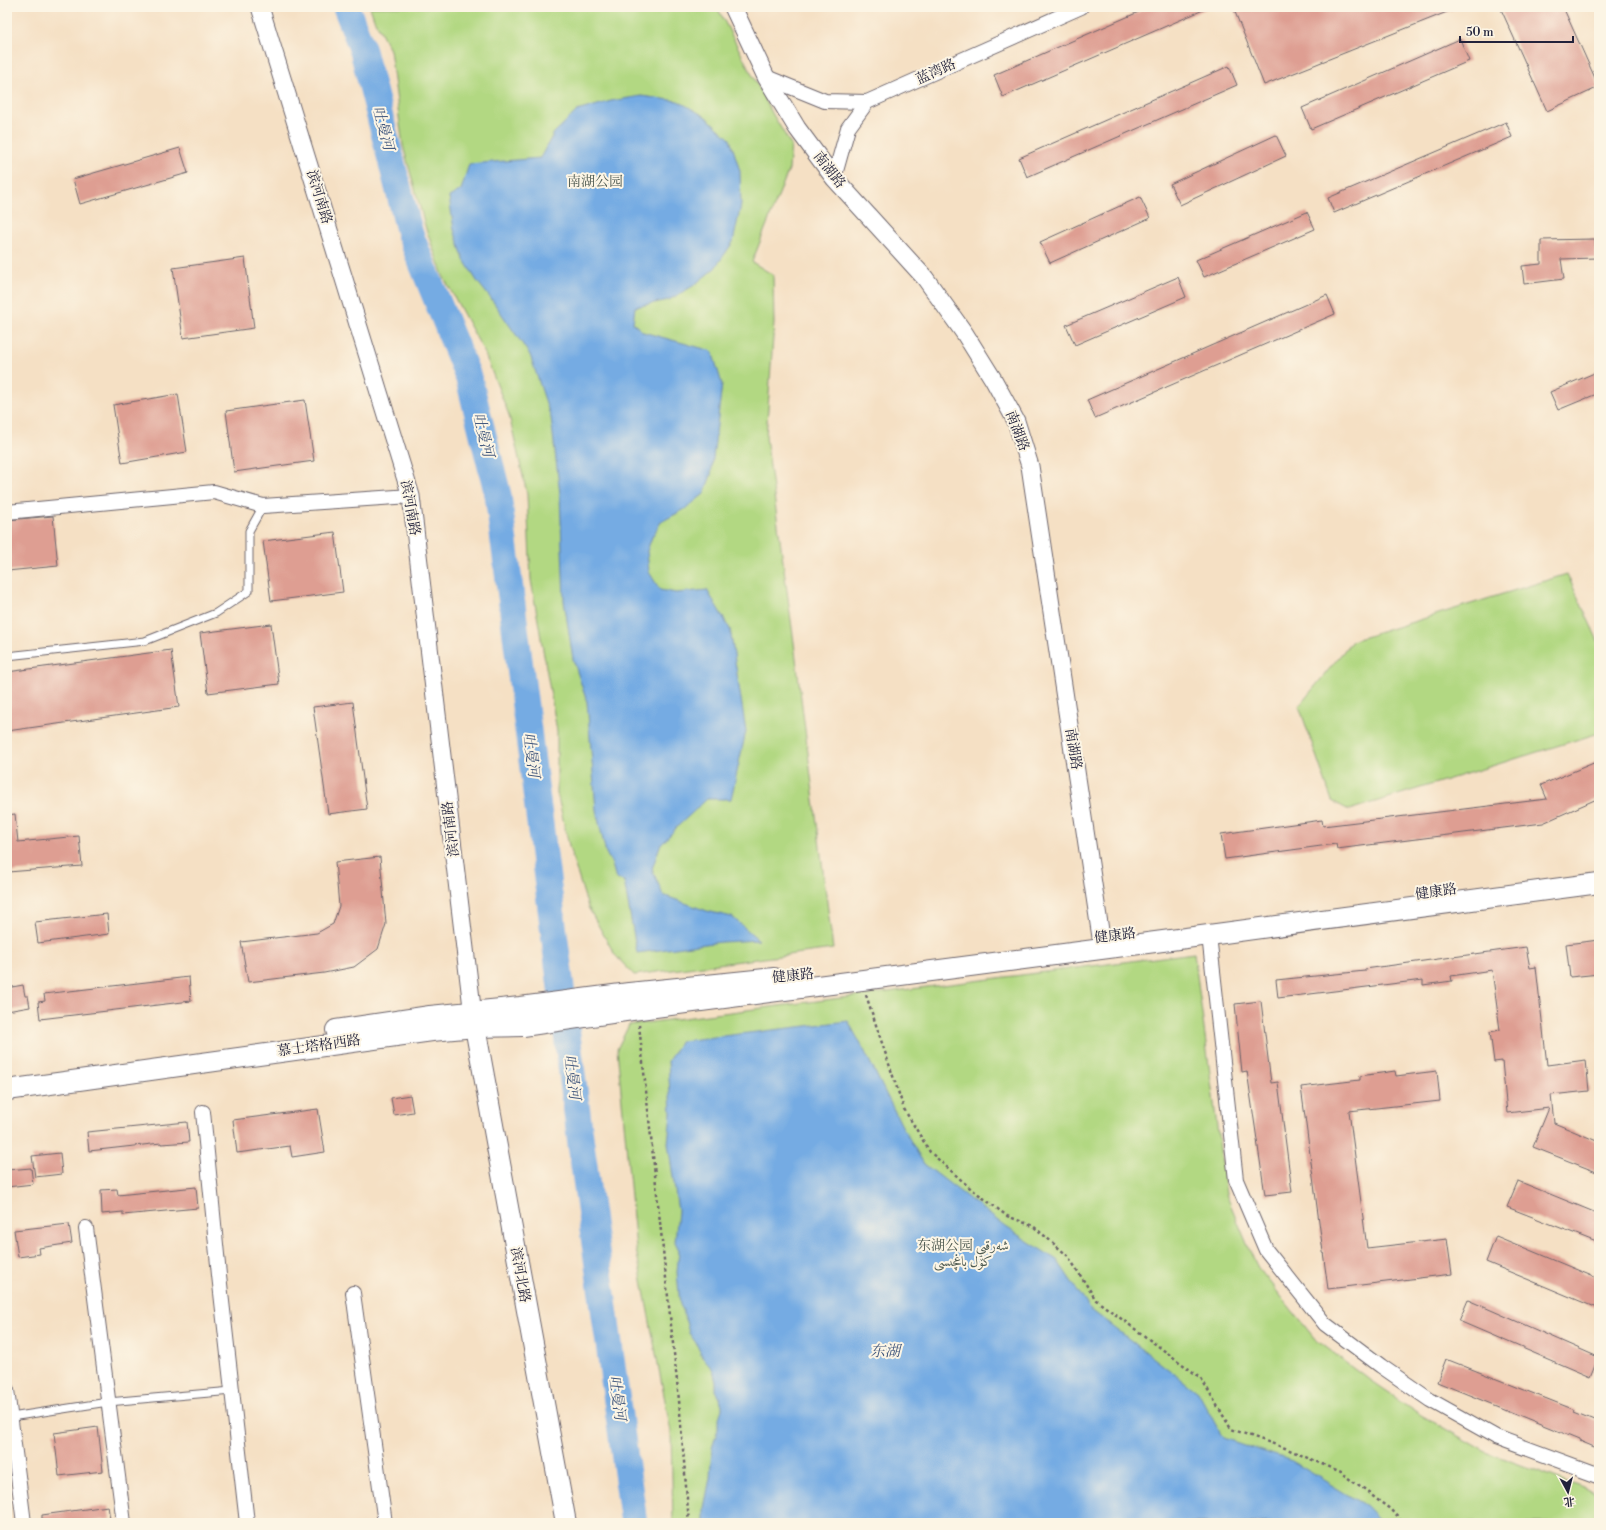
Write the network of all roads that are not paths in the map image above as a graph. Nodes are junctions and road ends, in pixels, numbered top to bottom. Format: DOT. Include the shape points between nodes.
graph roads {
  1 [pos="260,7"];
  2 [pos="732,7"];
  3 [pos="1081,7"];
  4 [pos="766,77"];
  5 [pos="867,102"];
  6 [pos="834,178"];
  7 [pos="411,496"];
  8 [pos="262,506"];
  9 [pos="7,512"];
  10 [pos="7,656"];
  11 [pos="1599,869"];
  12 [pos="1599,883"];
  13 [pos="1209,935"];
  14 [pos="1101,938"];
  15 [pos="632,1004"];
  16 [pos="474,1019"];
  17 [pos="7,1077"];
  18 [pos="7,1090"];
  19 [pos="203,1112"];
  20 [pos="86,1228"];
  21 [pos="353,1293"];
  22 [pos="7,1390"];
  23 [pos="232,1391"];
  24 [pos="108,1402"];
  25 [pos="10,1417"];
  26 [pos="1599,1475"];
  27 [pos="24,1523"];
  28 [pos="124,1523"];
  29 [pos="247,1523"];
  30 [pos="385,1523"];
  31 [pos="566,1523"];
  1 -- 7 [label="street, 滨河南路"];
  2 -- 4 [label="street, 南湖路"];
  3 -- 5 [label="street, 蓝湾路"];
  4 -- 5 [label="street" via="825,101"];
  4 -- 6 [label="street, 南湖路" via="797,128"];
  5 -- 6 [label="street, 蓝湾路" via="848,128"];
  6 -- 14 [label="street, 南湖路" via="925,278 966,334 1016,422 1030,466"];
  7 -- 8 [label="street"];
  7 -- 16 [label="street, 滨河南路"];
  8 -- 9 [label="street" via="214,492"];
  8 -- 10 [label="lane" via="248,531 249,591 216,613 144,641"];
  11 -- 14 [label="main road, 健康路"];
  12 -- 13 [label="main road, 健康路"];
  13 -- 15 [label="main road, 健康路" via="860,980"];
  13 -- 26 [label="street" via="1236,1180 1266,1250 1325,1324 1430,1400 1496,1437"];
  14 -- 15 [label="main road, 健康路" via="834,972"];
  15 -- 16 [label="main road, 慕士塔格西路"];
  16 -- 17 [label="main road, 慕士塔格西路"];
  16 -- 18 [label="main road, 慕士塔格西路" via="432,1030"];
  16 -- 31 [label="main road, 滨河北路"];
  19 -- 23 [label="street"];
  20 -- 24 [label="street"];
  21 -- 30 [label="street"];
  22 -- 25 [label="street"];
  23 -- 24 [label="lane"];
  23 -- 29 [label="street"];
  24 -- 25 [label="lane"];
  24 -- 28 [label="street"];
  25 -- 27 [label="street"];
}
